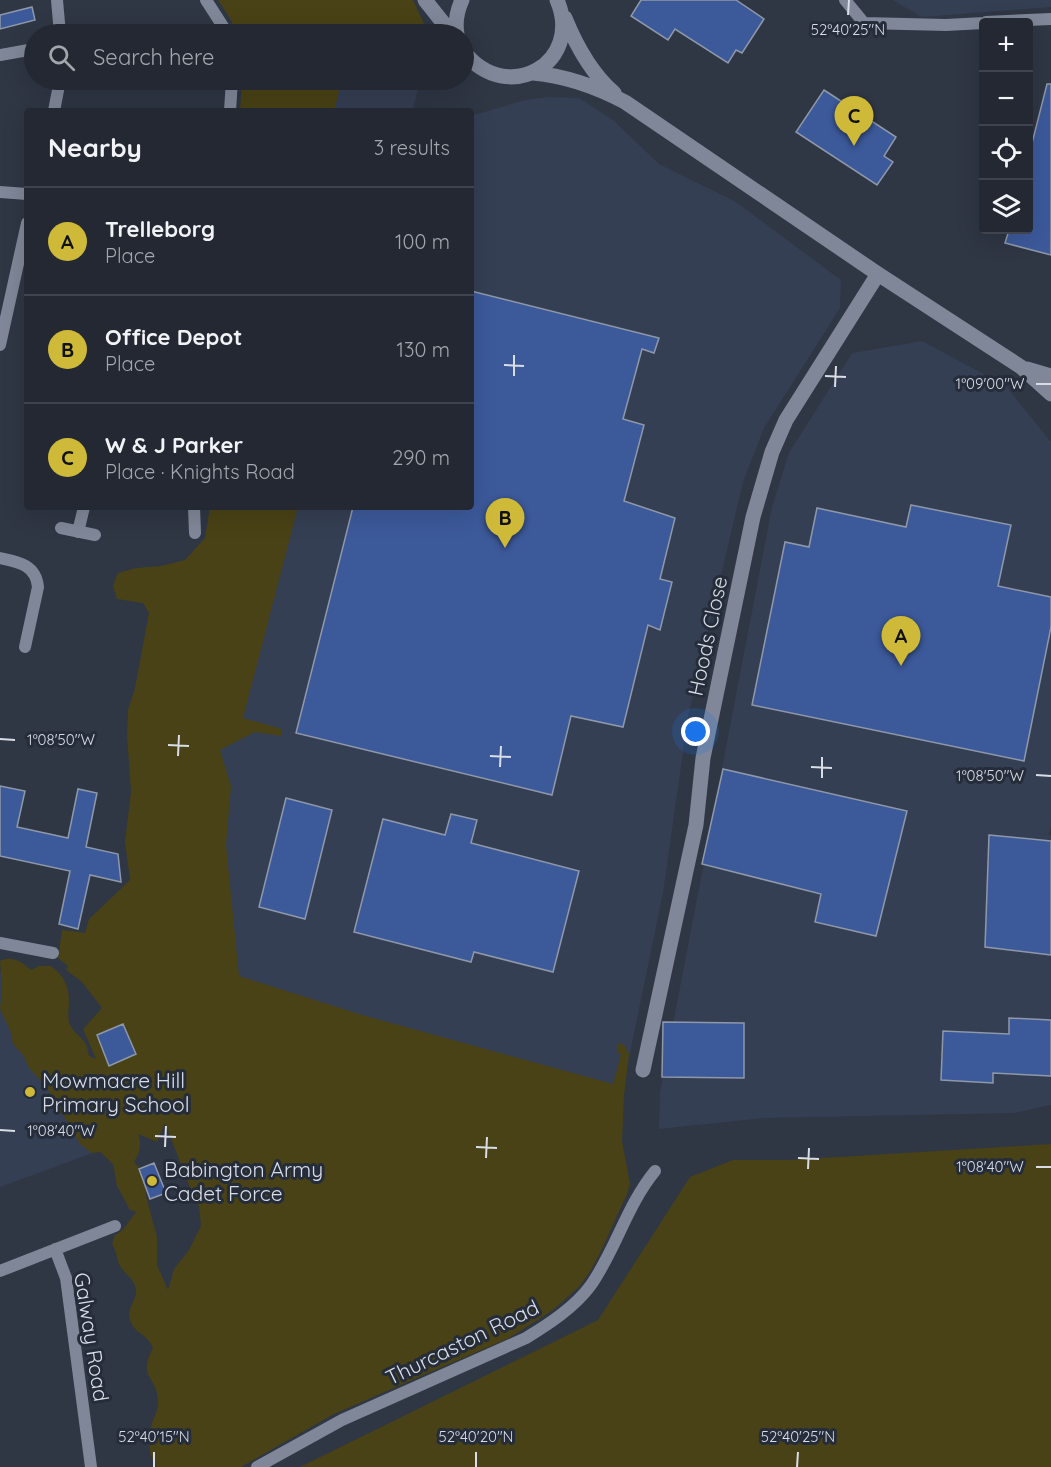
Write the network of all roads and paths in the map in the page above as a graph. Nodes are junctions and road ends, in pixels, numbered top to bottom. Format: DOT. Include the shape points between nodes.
graph roads {
  1 [pos="57,0"];
  2 [pos="206,0"];
  3 [pos="425,0"];
  4 [pos="462,0"];
  5 [pos="845,0"];
  6 [pos="559,4"];
  7 [pos="1051,19"];
  8 [pos="1033,20"];
  9 [pos="979,23"];
  10 [pos="59,24"];
  11 [pos="221,24"];
  12 [pos="444,24"];
  13 [pos="456,24"];
  14 [pos="24,50"];
  15 [pos="0,54"];
  16 [pos="474,65"];
  17 [pos="533,73"];
  18 [pos="58,90"];
  19 [pos="231,90"];
  20 [pos="625,102"];
  21 [pos="55,108"];
  22 [pos="230,108"];
  23 [pos="0,192"];
  24 [pos="24,194"];
  25 [pos="24,237"];
  26 [pos="878,273"];
  27 [pos="0,345"];
  28 [pos="1021,367"];
  29 [pos="1051,376"];
  30 [pos="1051,394"];
  31 [pos="83,510"];
  32 [pos="194,510"];
  33 [pos="61,528"];
  34 [pos="78,532"];
  35 [pos="195,533"];
  36 [pos="95,536"];
  37 [pos="0,558"];
  38 [pos="25,647"];
  39 [pos="0,943"];
  40 [pos="53,953"];
  41 [pos="643,1070"];
  42 [pos="655,1171"];
  43 [pos="115,1226"];
  44 [pos="55,1249"];
  45 [pos="0,1271"];
  46 [pos="91,1467"];
  47 [pos="257,1467"];
  1 -- 10 [label="street"];
  2 -- 11 [label="street"];
  3 -- 12 [label="street"];
  4 -- 13 [label="street"];
  5 -- 9 [label="street" via="864,23"];
  6 -- 17 [label="street" via="561,38 555,52"];
  6 -- 20 [label="street" via="591,67"];
  7 -- 8 [label="street"];
  14 -- 15 [label="street"];
  16 -- 17 [label="street" via="500,77"];
  17 -- 20 [label="street" via="582,82"];
  18 -- 21 [label="street"];
  19 -- 22 [label="street"];
  20 -- 26 [label="street"];
  23 -- 24 [label="street"];
  25 -- 27 [label="street"];
  26 -- 28 [label="street"];
  26 -- 41 [label="street, Hoods Close" via="786,420 761,487 703,758 696,825"];
  28 -- 29 [label="street"];
  28 -- 30 [label="street"];
  31 -- 34 [label="street"];
  32 -- 35 [label="street"];
  33 -- 34 [label="street"];
  34 -- 36 [label="street"];
  37 -- 38 [label="street" via="26,565 37,578"];
  39 -- 40 [label="street"];
  42 -- 47 [label="street, Thurcaston Road" via="642,1186 590,1286 548,1325 342,1420"];
  43 -- 44 [label="street"];
  44 -- 45 [label="street"];
  44 -- 46 [label="street, Galway Road" via="66,1278"];
}
